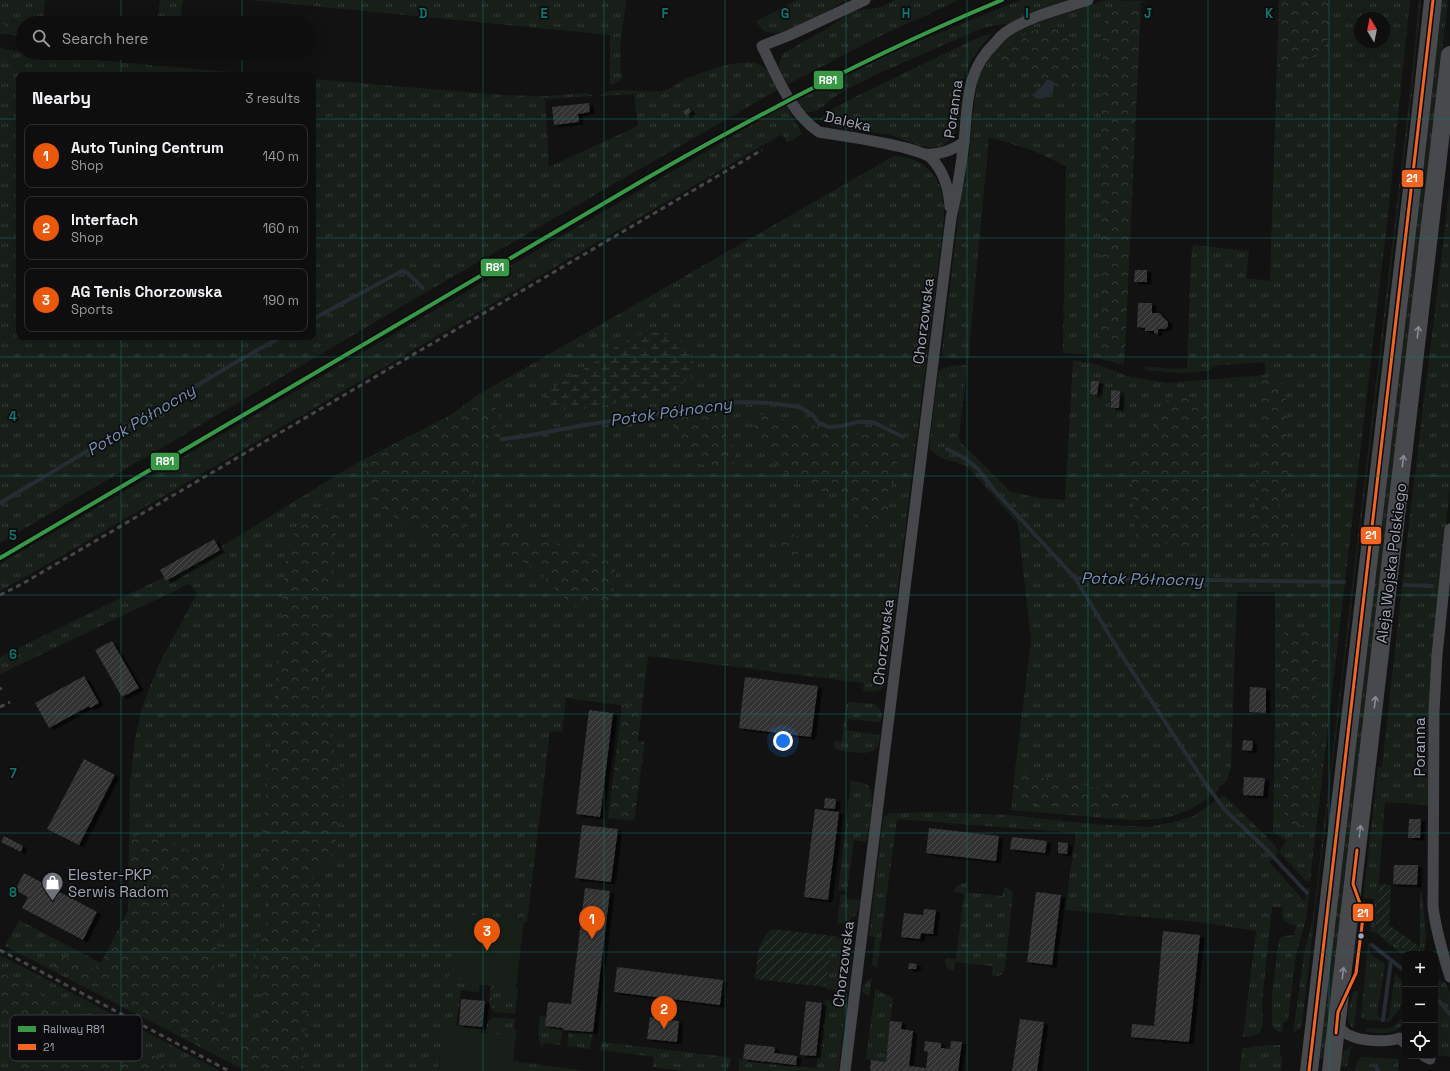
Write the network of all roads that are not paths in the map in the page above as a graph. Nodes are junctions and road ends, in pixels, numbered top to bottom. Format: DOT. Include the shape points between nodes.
graph roads {
  1 [pos="865,0"];
  2 [pos="1088,0"];
  3 [pos="1432,0"];
  4 [pos="1450,55"];
  5 [pos="964,142"];
  6 [pos="925,154"];
  7 [pos="951,218"];
  8 [pos="1450,530"];
  9 [pos="1441,965"];
  10 [pos="1450,977"];
  11 [pos="1337,1025"];
  12 [pos="1357,1038"];
  13 [pos="1402,1038"];
  14 [pos="1334,1050"];
  15 [pos="845,1071"];
  16 [pos="1309,1071"];
  17 [pos="1331,1071"];
  1 -- 6 [label="street, Daleka" via="762,46 789,98 803,119 819,132"];
  2 -- 5 [label="street, Poranna" via="1025,22 1005,33 990,48 978,63 971,80"];
  3 -- 16 [label="main road, Aleja Wojska Polskiego"];
  11 -- 4 [label="main road, Aleja Wojska Polskiego, one-way"];
  5 -- 6 [label="street, Daleka" via="943,153"];
  5 -- 7 [label="street, Poranna"];
  6 -- 7 [label="street" via="932,159 949,190"];
  7 -- 15 [label="street, Chorzowska"];
  8 -- 9 [label="street, Poranna" via="1437,655 1434,712 1433,907"];
  9 -- 10 [label="street, Poranna"];
  11 -- 12 [label="street" via="1347,1034"];
  11 -- 14 [label="main road, Aleja Wojska Polskiego"];
  12 -- 13 [label="street" via="1388,1041"];
  12 -- 14 [label="street"];
  14 -- 17 [label="main road, Aleja Wojska Polskiego"];
}
